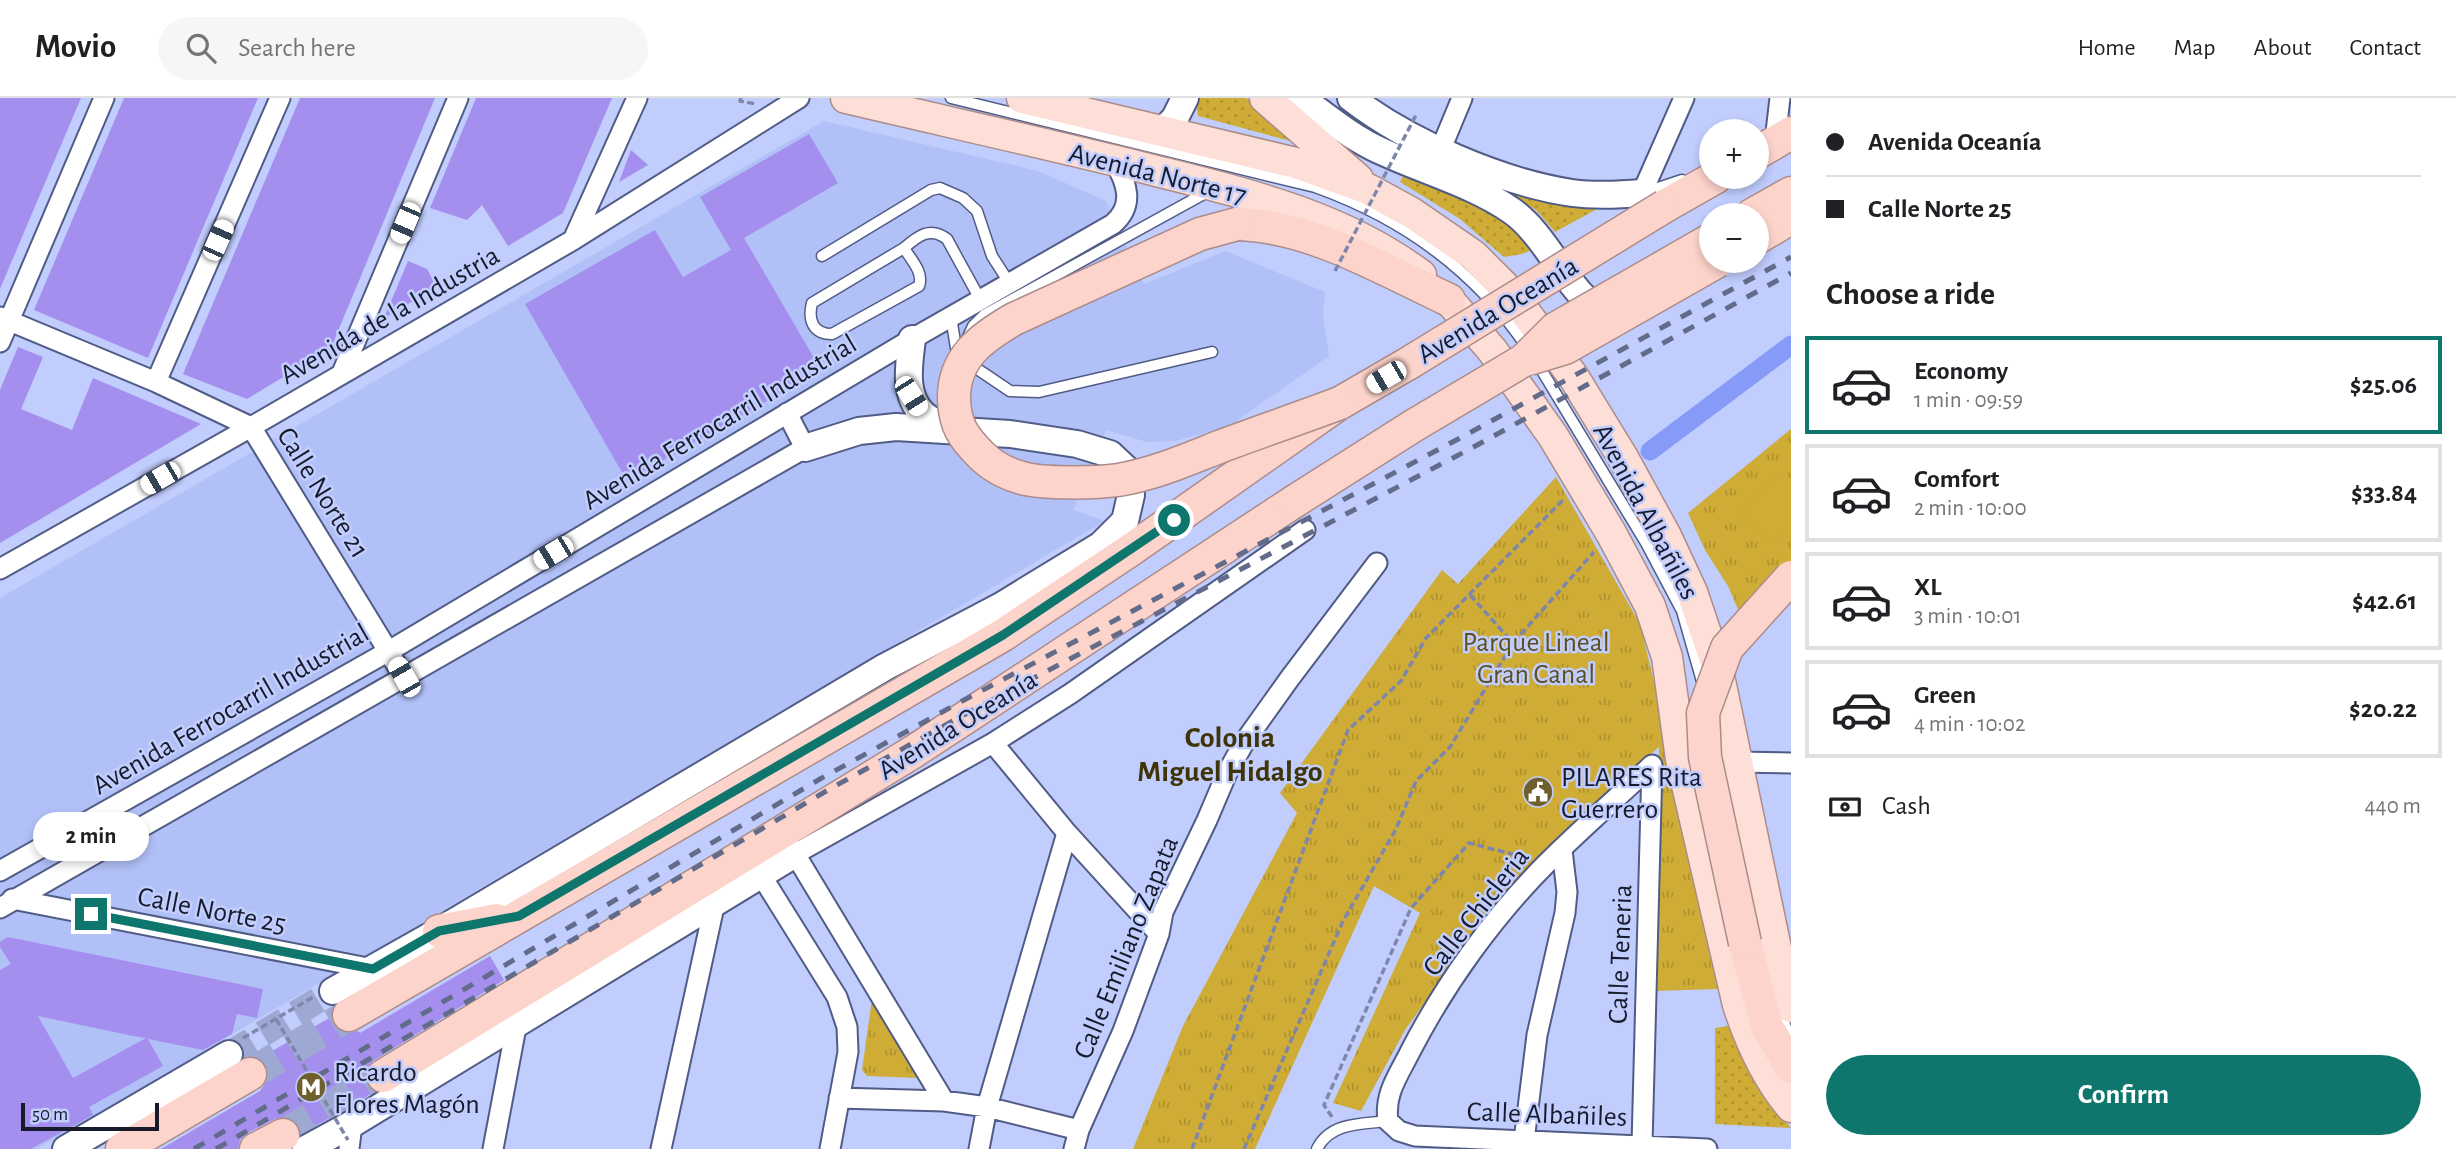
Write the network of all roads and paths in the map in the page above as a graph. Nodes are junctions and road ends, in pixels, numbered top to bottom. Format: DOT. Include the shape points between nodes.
graph roads {
  1 [pos="104,98"];
  2 [pos="280,98"];
  3 [pos="458,98"];
  4 [pos="637,98"];
  5 [pos="741,98"];
  6 [pos="799,98"];
  7 [pos="846,98"];
  8 [pos="887,98"];
  9 [pos="951,98"];
  10 [pos="1022,98"];
  11 [pos="1185,98"];
  12 [pos="1265,98"];
  13 [pos="1301,98"];
  14 [pos="1350,98"];
  15 [pos="1462,98"];
  16 [pos="1684,98"];
  17 [pos="1780,98"];
  18 [pos="761,105"];
  19 [pos="1416,115"];
  20 [pos="1161,132"];
  21 [pos="1779,135"];
  22 [pos="1440,150"];
  23 [pos="1114,161"];
  24 [pos="1699,175"];
  25 [pos="1699,178"];
  26 [pos="1218,187"];
  27 [pos="1368,189"];
  28 [pos="1791,193"];
  29 [pos="1642,194"];
  30 [pos="1769,205"];
  31 [pos="1791,207"];
  32 [pos="1791,218"];
  33 [pos="1769,219"];
  34 [pos="1791,228"];
  35 [pos="1769,231"];
  36 [pos="573,240"];
  37 [pos="1769,241"];
  38 [pos="1699,246"];
  39 [pos="904,248"];
  40 [pos="822,256"];
  41 [pos="1699,259"];
  42 [pos="1335,271"];
  43 [pos="1699,272"];
  44 [pos="1716,273"];
  45 [pos="1010,284"];
  46 [pos="1577,289"];
  47 [pos="1450,291"];
  48 [pos="981,300"];
  49 [pos="1477,314"];
  50 [pos="951,317"];
  51 [pos="4,319"];
  52 [pos="912,339"];
  53 [pos="0,342"];
  54 [pos="1212,352"];
  55 [pos="961,358"];
  56 [pos="1522,365"];
  57 [pos="342,373"];
  58 [pos="156,382"];
  59 [pos="1340,403"];
  60 [pos="787,412"];
  61 [pos="1567,423"];
  62 [pos="251,427"];
  63 [pos="947,430"];
  64 [pos="805,448"];
  65 [pos="1580,482"];
  66 [pos="1300,516"];
  67 [pos="1617,532"];
  68 [pos="1646,547"];
  69 [pos="1377,563"];
  70 [pos="0,569"];
  71 [pos="1791,577"];
  72 [pos="1469,595"];
  73 [pos="1513,643"];
  74 [pos="1675,643"];
  75 [pos="389,651"];
  76 [pos="404,677"];
  77 [pos="1714,730"];
  78 [pos="993,743"];
  79 [pos="913,752"];
  80 [pos="1737,762"];
  81 [pos="1791,763"];
  82 [pos="1653,765"];
  83 [pos="1067,833"];
  84 [pos="1562,850"];
  85 [pos="795,854"];
  86 [pos="1547,863"];
  87 [pos="0,871"];
  88 [pos="761,875"];
  89 [pos="5,902"];
  90 [pos="715,902"];
  91 [pos="519,916"];
  92 [pos="439,931"];
  93 [pos="1159,934"];
  94 [pos="373,969"];
  95 [pos="334,1000"];
  96 [pos="1783,1003"];
  97 [pos="276,1019"];
  98 [pos="517,1022"];
  99 [pos="1791,1039"];
  100 [pos="238,1057"];
  101 [pos="1791,1067"];
  102 [pos="383,1076"];
  103 [pos="1791,1094"];
  104 [pos="839,1098"];
  105 [pos="944,1101"];
  106 [pos="987,1107"];
  107 [pos="1791,1107"];
  108 [pos="1388,1121"];
  109 [pos="1338,1128"];
  110 [pos="350,1138"];
  111 [pos="1077,1140"];
  112 [pos="1414,1142"];
  113 [pos="282,1144"];
  114 [pos="1524,1145"];
  115 [pos="1642,1145"];
  116 [pos="1611,1146"];
  117 [pos="66,1149"];
  118 [pos="122,1149"];
  119 [pos="493,1149"];
  120 [pos="660,1149"];
  121 [pos="830,1149"];
  122 [pos="979,1149"];
  123 [pos="1192,1149"];
  124 [pos="1244,1149"];
  125 [pos="1317,1149"];
  126 [pos="1707,1149"];
  1 -- 51 [label="street"];
  2 -- 58 [label="street"];
  3 -- 57 [label="street"];
  4 -- 36 [label="street"];
  5 -- 18 [label="path"];
  6 -- 36 [label="street, Avenida de la Industria"];
  7 -- 23 [label="main road, Avenida Norte 17"];
  8 -- 47 [label="lane" via="1306,203 1387,240"];
  9 -- 61 [label="lane" via="1315,187 1377,213 1413,233 1481,291 1511,325"];
  10 -- 20 [label="main road, Avenida Norte 17"];
  11 -- 20 [label="main road"];
  12 -- 27 [label="main road"];
  13 -- 46 [label="main road" via="1355,138 1512,211 1539,237"];
  14 -- 22 [label="main road" via="1375,117"];
  15 -- 22 [label="street"];
  16 -- 29 [label="street"];
  17 -- 21 [label="street"];
  19 -- 42 [label="path, bridge"];
  20 -- 27 [label="main road, Avenida Norte 17" via="1296,163"];
  22 -- 29 [label="main road" via="1552,190"];
  23 -- 26 [label="main road, Avenida Norte 17"];
  23 -- 45 [label="street, Avenida Ferrocarril Industrial" via="1128,194 1119,219"];
  24 -- 29 [label="lane"];
  25 -- 59 [label="highway, Avenida Oceanía, bridge"];
  26 -- 47 [label="main road, Avenida Norte 17" via="1297,209 1343,228"];
  26 -- 55 [label="lane" via="984,315 968,334"];
  27 -- 61 [label="main road, Avenida Albañiles" via="1412,213 1486,265 1510,292 1573,376"];
  28 -- 30 [label="highway"];
  31 -- 33 [label="lane"];
  32 -- 35 [label="highway"];
  34 -- 37 [label="main road"];
  36 -- 57 [label="street, Avenida de la Industria"];
  38 -- 56 [label="highway, bridge" via="1555,329"];
  39 -- 39 [label="lane" via="812,303 810,321 816,330 831,334 919,286 920,273"];
  39 -- 48 [label="lane" via="930,231 939,233 947,239"];
  40 -- 45 [label="lane" via="940,188 963,198 977,211 992,256"];
  41 -- 46 [label="lane" via="1626,298 1590,297"];
  43 -- 56 [label="highway, bridge" via="1565,348"];
  44 -- 46 [label="main road" via="1647,314 1628,317 1601,312"];
  45 -- 48 [label="street, Avenida Ferrocarril Industrial"];
  47 -- 59 [label="highway, bridge" via="1326,244 1264,225 1237,224 1200,234 989,333 972,346 958,372 954,396 956,423 968,442 986,460 1024,479 1117,480 1176,466"];
  47 -- 61 [label="main road, Avenida Albañiles" via="1492,350"];
  48 -- 50 [label="street, Avenida Ferrocarril Industrial"];
  49 -- 56 [label="lane"];
  50 -- 52 [label="street, Avenida Ferrocarril Industrial"];
  50 -- 55 [label="lane"];
  51 -- 53 [label="street"];
  51 -- 58 [label="street, Calle Norte 21"];
  52 -- 60 [label="street, Avenida Ferrocarril Industrial"];
  52 -- 63 [label="main road" via="911,396 922,414"];
  54 -- 55 [label="lane" via="1039,392 1010,391"];
  56 -- 66 [label="highway, Avenida Oceanía, bridge" via="1413,426"];
  57 -- 62 [label="street, Avenida de la Industria"];
  58 -- 62 [label="street, Calle Norte 21"];
  59 -- 91 [label="highway, Avenida Oceanía, bridge" via="1003,635"];
  60 -- 64 [label="street"];
  60 -- 75 [label="street, Avenida Ferrocarril Industrial"];
  61 -- 65 [label="main road, Avenida Albañiles"];
  61 -- 67 [label="lane"];
  61 -- 68 [label="main road, Avenida Albañiles"];
  62 -- 70 [label="street, Avenida de la Industria"];
  62 -- 75 [label="street, Calle Norte 21"];
  63 -- 64 [label="main road" via="896,427 859,431"];
  63 -- 92 [label="main road" via="1077,443 1110,454 1128,471 1125,521 1101,545 1001,606 886,667"];
  64 -- 76 [label="street, Avenida Ferrocarril Industrial"];
  65 -- 67 [label="main road, Avenida Albañiles"];
  65 -- 72 [label="path"];
  66 -- 78 [label="street, Avenida Oceanía" via="1070,694"];
  66 -- 79 [label="highway, Avenida Oceanía"];
  67 -- 68 [label="main road, Avenida Albañiles"];
  67 -- 73 [label="path"];
  68 -- 77 [label="lane" via="1682,611"];
  68 -- 80 [label="main road, Avenida Albañiles" via="1692,592 1717,666"];
  68 -- 107 [label="main road, Avenida Albañiles" via="1650,606 1667,657 1681,759 1738,1005 1749,1038"];
  69 -- 93 [label="street, Calle Emiliano Zapata" via="1245,741 1163,912"];
  71 -- 101 [label="highway, bridge" via="1727,648 1703,713 1705,757 1745,943 1767,1027"];
  72 -- 73 [label="path"];
  72 -- 123 [label="path" via="1426,638 1401,681 1348,730"];
  73 -- 124 [label="path" via="1450,747 1416,781 1396,829 1343,921"];
  74 -- 103 [label="lane" via="1696,783 1742,996 1764,1052"];
  75 -- 76 [label="street, Calle Norte 21"];
  75 -- 87 [label="street, Avenida Ferrocarril Industrial"];
  76 -- 89 [label="street, Avenida Ferrocarril Industrial"];
  78 -- 83 [label="street"];
  78 -- 85 [label="street, Avenida Oceanía"];
  79 -- 85 [label="highway" via="859,796 796,837"];
  79 -- 102 [label="highway, Avenida Oceanía"];
  80 -- 81 [label="street"];
  80 -- 96 [label="main road, Avenida Albañiles" via="1778,958"];
  82 -- 84 [label="street, Calle Chicleria"];
  82 -- 115 [label="street, Calle Teneria"];
  83 -- 93 [label="street"];
  83 -- 106 [label="street"];
  84 -- 86 [label="street, Calle Chicleria"];
  84 -- 114 [label="street" via="1565,913 1537,1035"];
  85 -- 88 [label="main road, Avenida Oceanía"];
  85 -- 105 [label="street"];
  86 -- 108 [label="street, Calle Chicleria" via="1486,934 1424,1025 1391,1089 1385,1106"];
  86 -- 109 [label="path" via="1469,843 1411,908 1324,1105"];
  88 -- 90 [label="main road, Avenida Oceanía"];
  88 -- 104 [label="street" via="837,997 847,1027 848,1052"];
  89 -- 94 [label="street, Calle Norte 25"];
  90 -- 98 [label="main road, Avenida Oceanía"];
  90 -- 120 [label="street"];
  91 -- 92 [label="highway"];
  91 -- 95 [label="highway, Avenida Oceanía"];
  92 -- 94 [label="main road"];
  93 -- 111 [label="street, Calle Emiliano Zapata"];
  94 -- 95 [label="main road"];
  95 -- 97 [label="path"];
  96 -- 99 [label="lane"];
  97 -- 100 [label="path"];
  97 -- 110 [label="path, bridge"];
  98 -- 110 [label="main road, Avenida Oceanía"];
  98 -- 119 [label="street"];
  100 -- 117 [label="main road"];
  100 -- 118 [label="highway"];
  104 -- 105 [label="street"];
  104 -- 121 [label="street"];
  105 -- 106 [label="street"];
  106 -- 111 [label="street"];
  106 -- 122 [label="street"];
  108 -- 109 [label="lane"];
  108 -- 112 [label="street, Calle Albañiles"];
  109 -- 125 [label="lane"];
  110 -- 113 [label="main road, Avenida Oceanía"];
  112 -- 114 [label="street, Calle Albañiles"];
  114 -- 116 [label="street, Calle Albañiles"];
  115 -- 116 [label="street, Calle Albañiles"];
  115 -- 126 [label="street, Calle Albañiles"];
}
